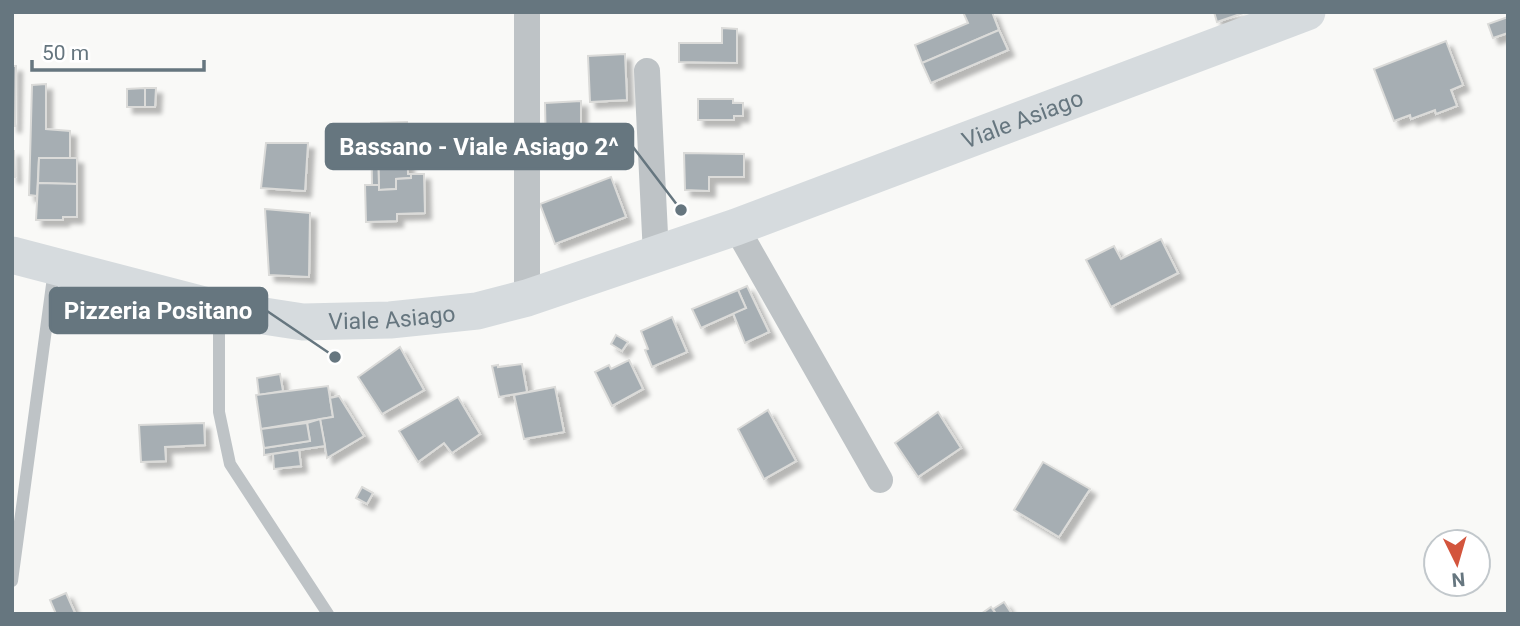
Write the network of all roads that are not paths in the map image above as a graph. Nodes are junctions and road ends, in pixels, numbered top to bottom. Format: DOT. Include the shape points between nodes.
graph roads {
  1 [pos="527,12"];
  2 [pos="1307,12"];
  3 [pos="647,71"];
  4 [pos="736,227"];
  5 [pos="656,254"];
  6 [pos="12,255"];
  7 [pos="55,267"];
  8 [pos="527,298"];
  9 [pos="219,309"];
  10 [pos="880,480"];
  11 [pos="12,582"];
  12 [pos="328,614"];
  1 -- 8 [label="street"];
  2 -- 4 [label="main road, Viale Asiago"];
  3 -- 5 [label="street"];
  4 -- 5 [label="main road, Viale Asiago"];
  4 -- 10 [label="street"];
  5 -- 8 [label="main road, Viale Asiago"];
  6 -- 7 [label="main road, Viale Asiago"];
  7 -- 9 [label="main road, Viale Asiago"];
  7 -- 11 [label="lane"];
  8 -- 9 [label="main road, Viale Asiago" via="477,311 390,320 303,321"];
  9 -- 12 [label="lane" via="219,412 230,464"];
}
